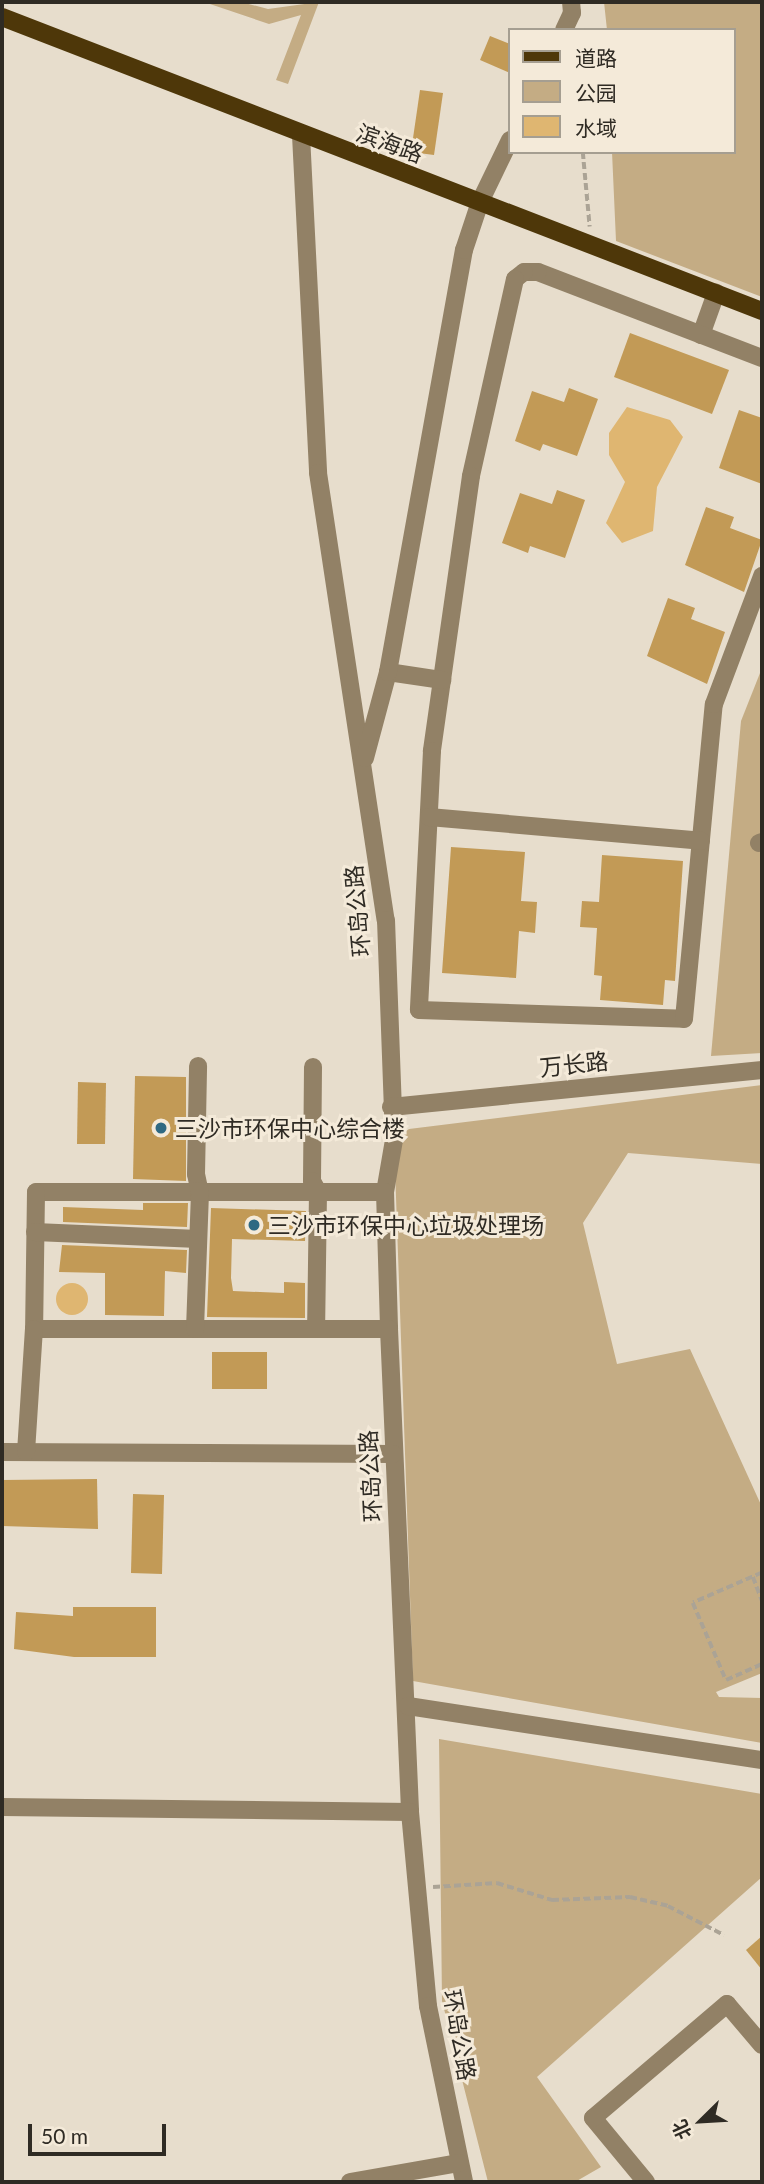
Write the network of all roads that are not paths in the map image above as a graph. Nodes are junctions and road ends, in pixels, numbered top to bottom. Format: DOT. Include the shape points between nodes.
graph roads {
  1 [pos="571,2"];
  2 [pos="2,17"];
  3 [pos="565,28"];
  4 [pos="300,135"];
  5 [pos="508,144"];
  6 [pos="480,202"];
  7 [pos="716,293"];
  8 [pos="762,311"];
  9 [pos="701,335"];
  10 [pos="762,358"];
  11 [pos="762,576"];
  12 [pos="388,672"];
  13 [pos="442,680"];
  14 [pos="363,765"];
  15 [pos="429,817"];
  16 [pos="701,841"];
  17 [pos="198,1066"];
  18 [pos="313,1067"];
  19 [pos="762,1070"];
  20 [pos="391,1107"];
  21 [pos="318,1192"];
  22 [pos="386,1192"];
  23 [pos="200,1193"];
  24 [pos="35,1232"];
  25 [pos="198,1239"];
  26 [pos="34,1329"];
  27 [pos="195,1329"];
  28 [pos="316,1329"];
  29 [pos="389,1329"];
  30 [pos="2,1452"];
  31 [pos="26,1452"];
  32 [pos="393,1454"];
  33 [pos="408,1706"];
  34 [pos="762,1760"];
  35 [pos="2,1807"];
  36 [pos="410,1812"];
  37 [pos="762,2045"];
  38 [pos="459,2163"];
  39 [pos="350,2182"];
  40 [pos="464,2182"];
  41 [pos="646,2182"];
  1 -- 3 [label="street"];
  2 -- 4 [label="main road, 滨海路"];
  4 -- 6 [label="main road, 滨海路"];
  4 -- 14 [label="street, 环岛公路" via="318,473"];
  5 -- 6 [label="street"];
  6 -- 7 [label="main road, 滨海路"];
  6 -- 12 [label="street" via="464,250"];
  7 -- 8 [label="main road, 滨海路"];
  7 -- 9 [label="street"];
  9 -- 10 [label="street"];
  9 -- 13 [label="street" via="538,272 524,272 515,279 471,475"];
  11 -- 16 [label="street" via="714,704"];
  12 -- 13 [label="street"];
  12 -- 14 [label="street"];
  13 -- 15 [label="street"];
  14 -- 20 [label="street, 环岛公路" via="386,920"];
  15 -- 16 [label="street"];
  15 -- 16 [label="street" via="419,1010 684,1019"];
  17 -- 23 [label="street" via="196,1174"];
  18 -- 21 [label="street" via="312,1181"];
  19 -- 20 [label="street, 万长路"];
  20 -- 22 [label="street, 环岛公路" via="394,1140"];
  21 -- 22 [label="street"];
  21 -- 23 [label="street"];
  21 -- 28 [label="street"];
  22 -- 29 [label="street, 环岛公路"];
  23 -- 24 [label="street" via="36,1192"];
  23 -- 25 [label="street"];
  24 -- 25 [label="street"];
  24 -- 26 [label="street"];
  25 -- 27 [label="street"];
  26 -- 27 [label="street"];
  26 -- 31 [label="street"];
  27 -- 28 [label="street"];
  28 -- 29 [label="street"];
  29 -- 32 [label="street, 环岛公路"];
  30 -- 31 [label="street"];
  31 -- 32 [label="street"];
  32 -- 33 [label="street, 环岛公路"];
  33 -- 34 [label="street"];
  33 -- 36 [label="street, 环岛公路"];
  35 -- 36 [label="street"];
  36 -- 38 [label="street, 环岛公路" via="428,2006"];
  37 -- 41 [label="street" via="727,2004 593,2118"];
  38 -- 39 [label="street"];
  38 -- 40 [label="street, 环岛公路"];
}
